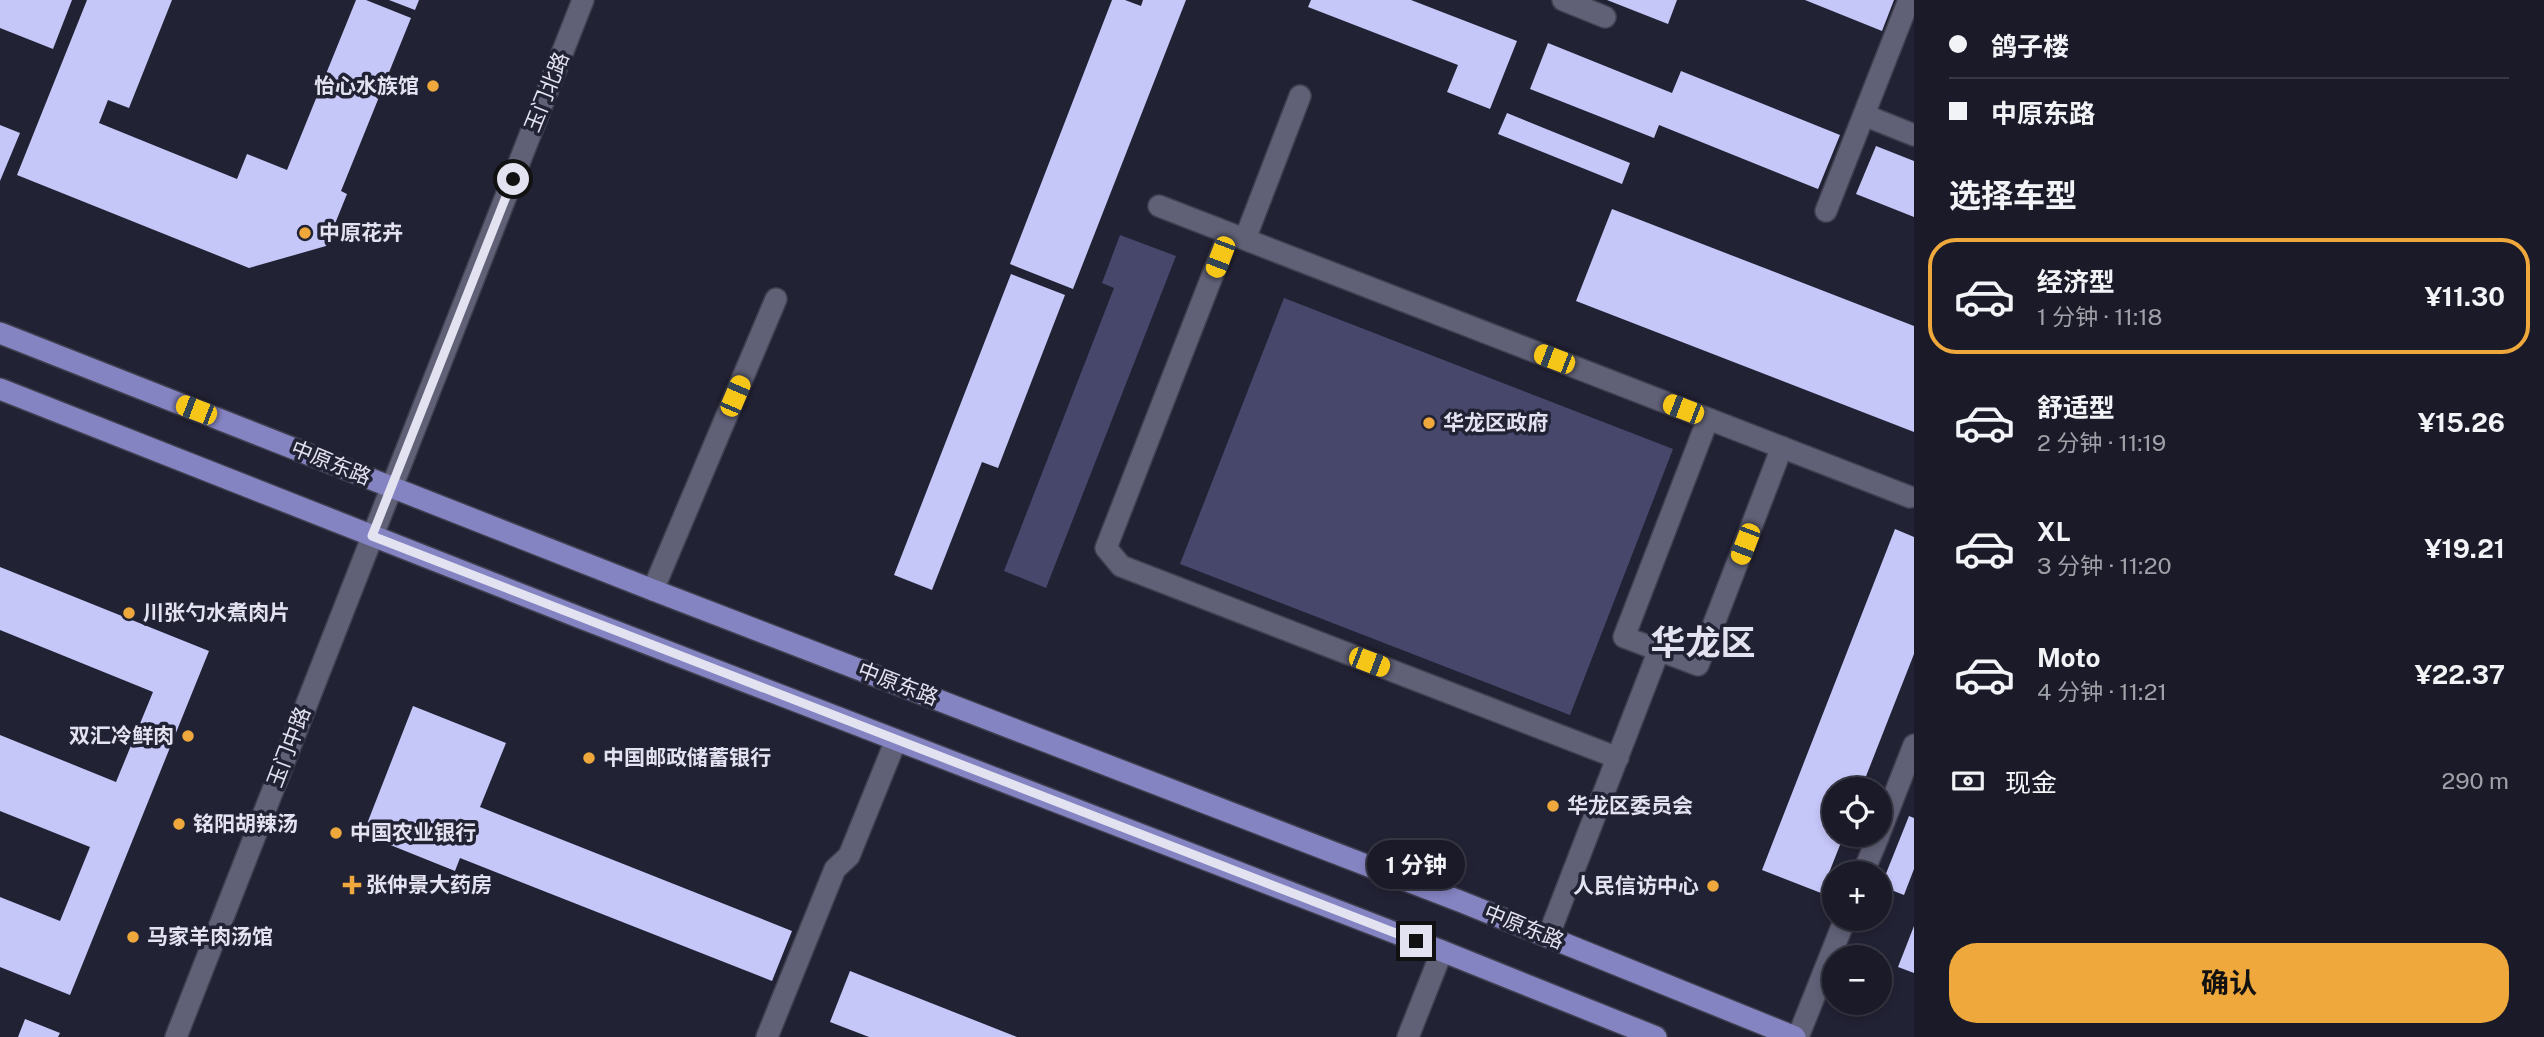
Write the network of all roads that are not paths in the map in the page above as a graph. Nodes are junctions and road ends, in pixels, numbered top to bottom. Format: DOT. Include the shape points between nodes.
graph roads {
  1 [pos="583,0"];
  2 [pos="1563,0"];
  3 [pos="1909,0"];
  4 [pos="1605,17"];
  5 [pos="1300,96"];
  6 [pos="1864,115"];
  7 [pos="1914,135"];
  8 [pos="1158,206"];
  9 [pos="1826,211"];
  10 [pos="1237,236"];
  11 [pos="776,299"];
  12 [pos="0,333"];
  13 [pos="0,389"];
  14 [pos="1708,419"];
  15 [pos="1782,447"];
  16 [pos="391,487"];
  17 [pos="1910,497"];
  18 [pos="372,536"];
  19 [pos="653,590"];
  20 [pos="1660,650"];
  21 [pos="896,740"];
  22 [pos="1914,745"];
  23 [pos="1618,758"];
  24 [pos="1892,801"];
  25 [pos="1840,931"];
  26 [pos="1548,937"];
  27 [pos="1442,951"];
  28 [pos="176,1037"];
  29 [pos="766,1037"];
  30 [pos="1408,1037"];
  31 [pos="1656,1037"];
  32 [pos="1797,1037"];
  1 -- 16 [label="street, 玉门北路"];
  2 -- 4 [label="street"];
  3 -- 6 [label="street"];
  5 -- 10 [label="street"];
  6 -- 7 [label="street"];
  6 -- 9 [label="street"];
  8 -- 10 [label="street"];
  10 -- 14 [label="street"];
  10 -- 23 [label="street" via="1106,548 1121,566"];
  11 -- 19 [label="street"];
  12 -- 16 [label="main road, 中原东路"];
  13 -- 18 [label="main road"];
  14 -- 15 [label="street"];
  14 -- 20 [label="street" via="1623,637"];
  15 -- 17 [label="street"];
  15 -- 20 [label="street" via="1698,666"];
  16 -- 18 [label="street, 玉门北路"];
  16 -- 19 [label="main road, 中原东路"];
  18 -- 21 [label="main road"];
  18 -- 28 [label="street, 玉门中路"];
  19 -- 26 [label="main road, 中原东路"];
  20 -- 23 [label="street"];
  21 -- 27 [label="main road"];
  21 -- 29 [label="street" via="849,856 835,869"];
  22 -- 24 [label="street"];
  23 -- 26 [label="street"];
  25 -- 32 [label="street"];
  26 -- 32 [label="main road, 中原东路"];
  27 -- 30 [label="street"];
  27 -- 31 [label="main road"];
}
